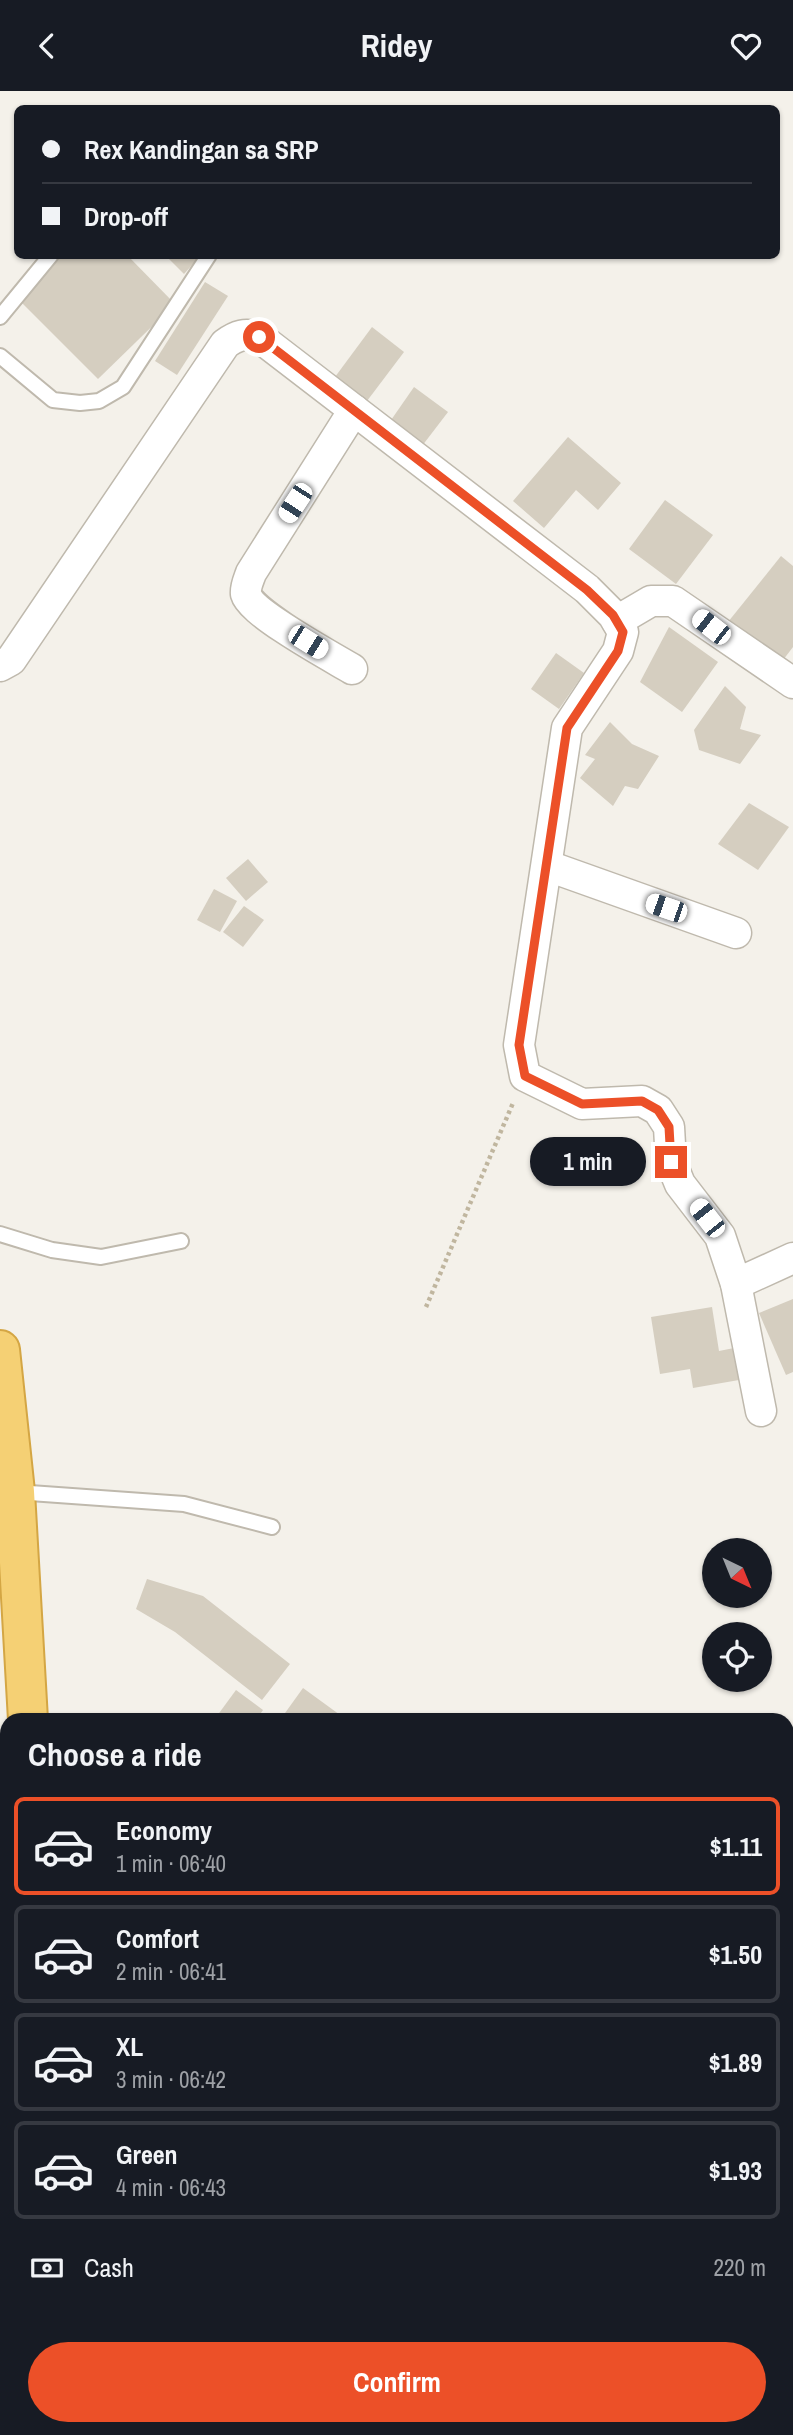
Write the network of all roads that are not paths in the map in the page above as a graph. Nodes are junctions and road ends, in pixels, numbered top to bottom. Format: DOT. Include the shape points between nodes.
graph roads {
  1 [pos="48,259"];
  2 [pos="206,259"];
  3 [pos="0,317"];
  4 [pos="0,356"];
  5 [pos="354,410"];
  6 [pos="617,621"];
  7 [pos="0,666"];
  8 [pos="352,669"];
  9 [pos="793,683"];
  10 [pos="548,866"];
  11 [pos="736,933"];
  12 [pos="0,1234"];
  13 [pos="181,1241"];
  14 [pos="793,1258"];
  15 [pos="736,1284"];
  16 [pos="0,1350"];
  17 [pos="761,1412"];
  18 [pos="15,1492"];
  19 [pos="272,1527"];
  20 [pos="28,1713"];
  1 -- 3 [label="lane"];
  2 -- 4 [label="lane" via="124,387 99,401 53,400"];
  5 -- 6 [label="street" via="587,590"];
  5 -- 7 [label="street" via="259,337 233,337 11,660"];
  5 -- 8 [label="street" via="251,573 246,591 250,603 264,615"];
  6 -- 9 [label="street" via="652,601 673,601"];
  6 -- 10 [label="street" via="623,632 618,651 567,728"];
  10 -- 11 [label="street"];
  10 -- 15 [label="street" via="519,1045 525,1076 582,1104 642,1101 658,1110 669,1127 671,1162 680,1184 720,1236"];
  12 -- 13 [label="lane" via="101,1257"];
  14 -- 15 [label="street"];
  15 -- 17 [label="street"];
  16 -- 18 [label="highway"];
  18 -- 19 [label="lane" via="184,1504"];
  18 -- 20 [label="highway"];
}
